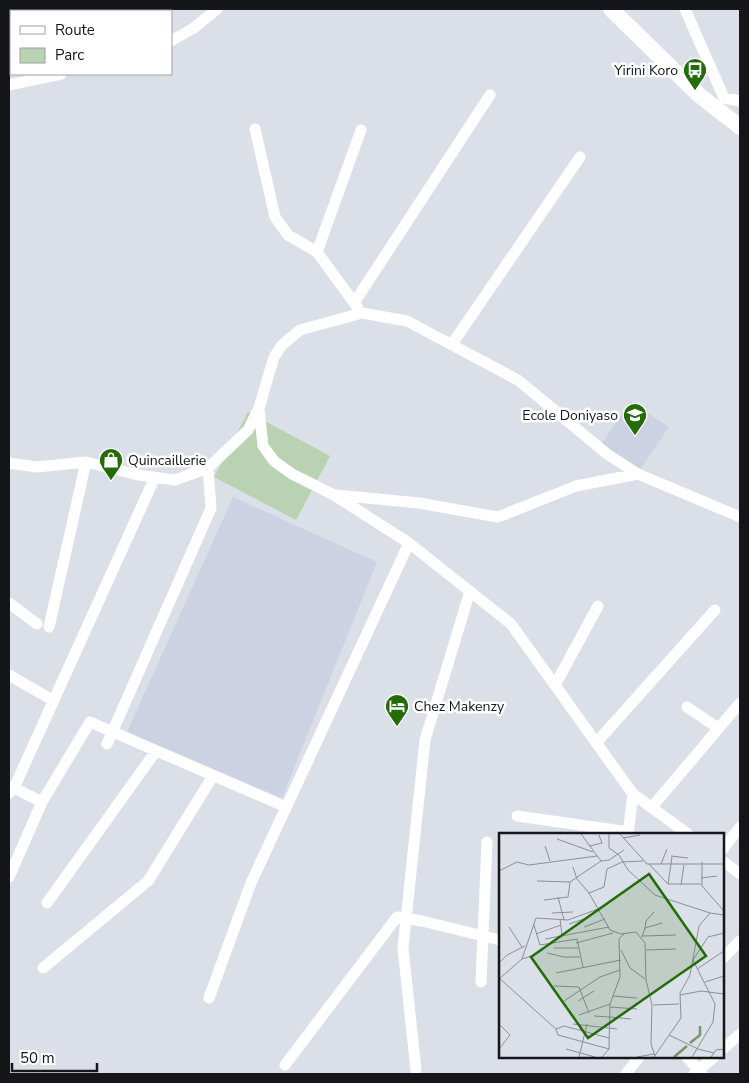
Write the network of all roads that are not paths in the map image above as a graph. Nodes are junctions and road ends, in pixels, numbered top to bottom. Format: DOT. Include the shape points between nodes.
graph roads {
  1 [pos="217,9"];
  2 [pos="611,9"];
  3 [pos="685,9"];
  4 [pos="172,40"];
  5 [pos="56,75"];
  6 [pos="9,84"];
  7 [pos="490,95"];
  8 [pos="740,101"];
  9 [pos="740,127"];
  10 [pos="255,130"];
  11 [pos="361,130"];
  12 [pos="580,158"];
  13 [pos="317,252"];
  14 [pos="354,303"];
  15 [pos="362,314"];
  16 [pos="452,344"];
  17 [pos="259,408"];
  18 [pos="86,462"];
  19 [pos="9,463"];
  20 [pos="208,468"];
  21 [pos="638,474"];
  22 [pos="155,477"];
  23 [pos="334,495"];
  24 [pos="740,517"];
  25 [pos="409,543"];
  26 [pos="470,591"];
  27 [pos="9,603"];
  28 [pos="598,606"];
  29 [pos="715,610"];
  30 [pos="9,675"];
  31 [pos="554,685"];
  32 [pos="54,700"];
  33 [pos="740,703"];
  34 [pos="687,707"];
  35 [pos="718,728"];
  36 [pos="113,732"];
  37 [pos="596,743"];
  38 [pos="107,744"];
  39 [pos="156,751"];
  40 [pos="213,776"];
  41 [pos="11,790"];
  42 [pos="633,794"];
  43 [pos="42,802"];
  44 [pos="286,807"];
  45 [pos="652,807"];
  46 [pos="517,816"];
  47 [pos="740,827"];
  48 [pos="628,833"];
  49 [pos="687,833"];
  50 [pos="487,842"];
  51 [pos="724,848"];
  52 [pos="724,861"];
  53 [pos="740,874"];
  54 [pos="9,877"];
  55 [pos="47,903"];
  56 [pos="406,918"];
  57 [pos="483,936"];
  58 [pos="499,940"];
  59 [pos="740,941"];
  60 [pos="724,957"];
  61 [pos="43,968"];
  62 [pos="481,982"];
  63 [pos="208,998"];
  64 [pos="740,1034"];
  65 [pos="724,1048"];
  66 [pos="638,1058"];
  67 [pos="688,1058"];
  68 [pos="713,1058"];
  69 [pos="286,1065"];
  70 [pos="416,1070"];
  71 [pos="698,1073"];
  72 [pos="626,1074"];
  1 -- 4 [label="street"];
  2 -- 9 [label="street" via="700,95"];
  3 -- 8 [label="street" via="724,98"];
  5 -- 6 [label="street"];
  7 -- 14 [label="street"];
  10 -- 13 [label="street" via="275,217 288,235"];
  11 -- 13 [label="street"];
  12 -- 16 [label="street"];
  13 -- 14 [label="street"];
  14 -- 15 [label="street"];
  15 -- 16 [label="street" via="407,321"];
  15 -- 17 [label="street" via="300,330 282,345 274,357"];
  16 -- 21 [label="street" via="518,380 607,454"];
  17 -- 20 [label="street" via="248,430"];
  17 -- 23 [label="street" via="263,446 274,461"];
  18 -- 19 [label="street" via="36,467"];
  18 -- 22 [label="street"];
  18 -- 27 [label="street" via="43,625"];
  20 -- 22 [label="street" via="175,480"];
  20 -- 36 [label="street" via="210,508"];
  21 -- 23 [label="street" via="576,486 498,517 420,503"];
  21 -- 24 [label="street"];
  22 -- 32 [label="street"];
  23 -- 25 [label="street"];
  25 -- 26 [label="street"];
  25 -- 44 [label="street"];
  26 -- 31 [label="street" via="511,624"];
  26 -- 56 [label="street" via="424,740"];
  28 -- 31 [label="street"];
  29 -- 37 [label="street"];
  30 -- 32 [label="street"];
  31 -- 37 [label="street"];
  32 -- 41 [label="street"];
  33 -- 35 [label="street"];
  34 -- 35 [label="street"];
  35 -- 45 [label="street"];
  36 -- 38 [label="street"];
  36 -- 39 [label="street"];
  36 -- 43 [label="street" via="90,722"];
  37 -- 42 [label="street"];
  39 -- 40 [label="street"];
  39 -- 55 [label="street"];
  40 -- 44 [label="street"];
  40 -- 61 [label="street" via="148,881"];
  41 -- 43 [label="street"];
  42 -- 45 [label="street"];
  42 -- 48 [label="street"];
  43 -- 54 [label="street"];
  44 -- 63 [label="street" via="251,883"];
  45 -- 49 [label="street"];
  46 -- 48 [label="street"];
  47 -- 51 [label="street"];
  50 -- 57 [label="street"];
  52 -- 53 [label="street"];
  56 -- 57 [label="street"];
  56 -- 69 [label="street" via="397,918"];
  56 -- 70 [label="street" via="403,948"];
  57 -- 58 [label="street"];
  57 -- 62 [label="street"];
  59 -- 60 [label="street"];
  64 -- 65 [label="street"];
  66 -- 72 [label="street"];
  67 -- 71 [label="street"];
  68 -- 71 [label="street"];
}
